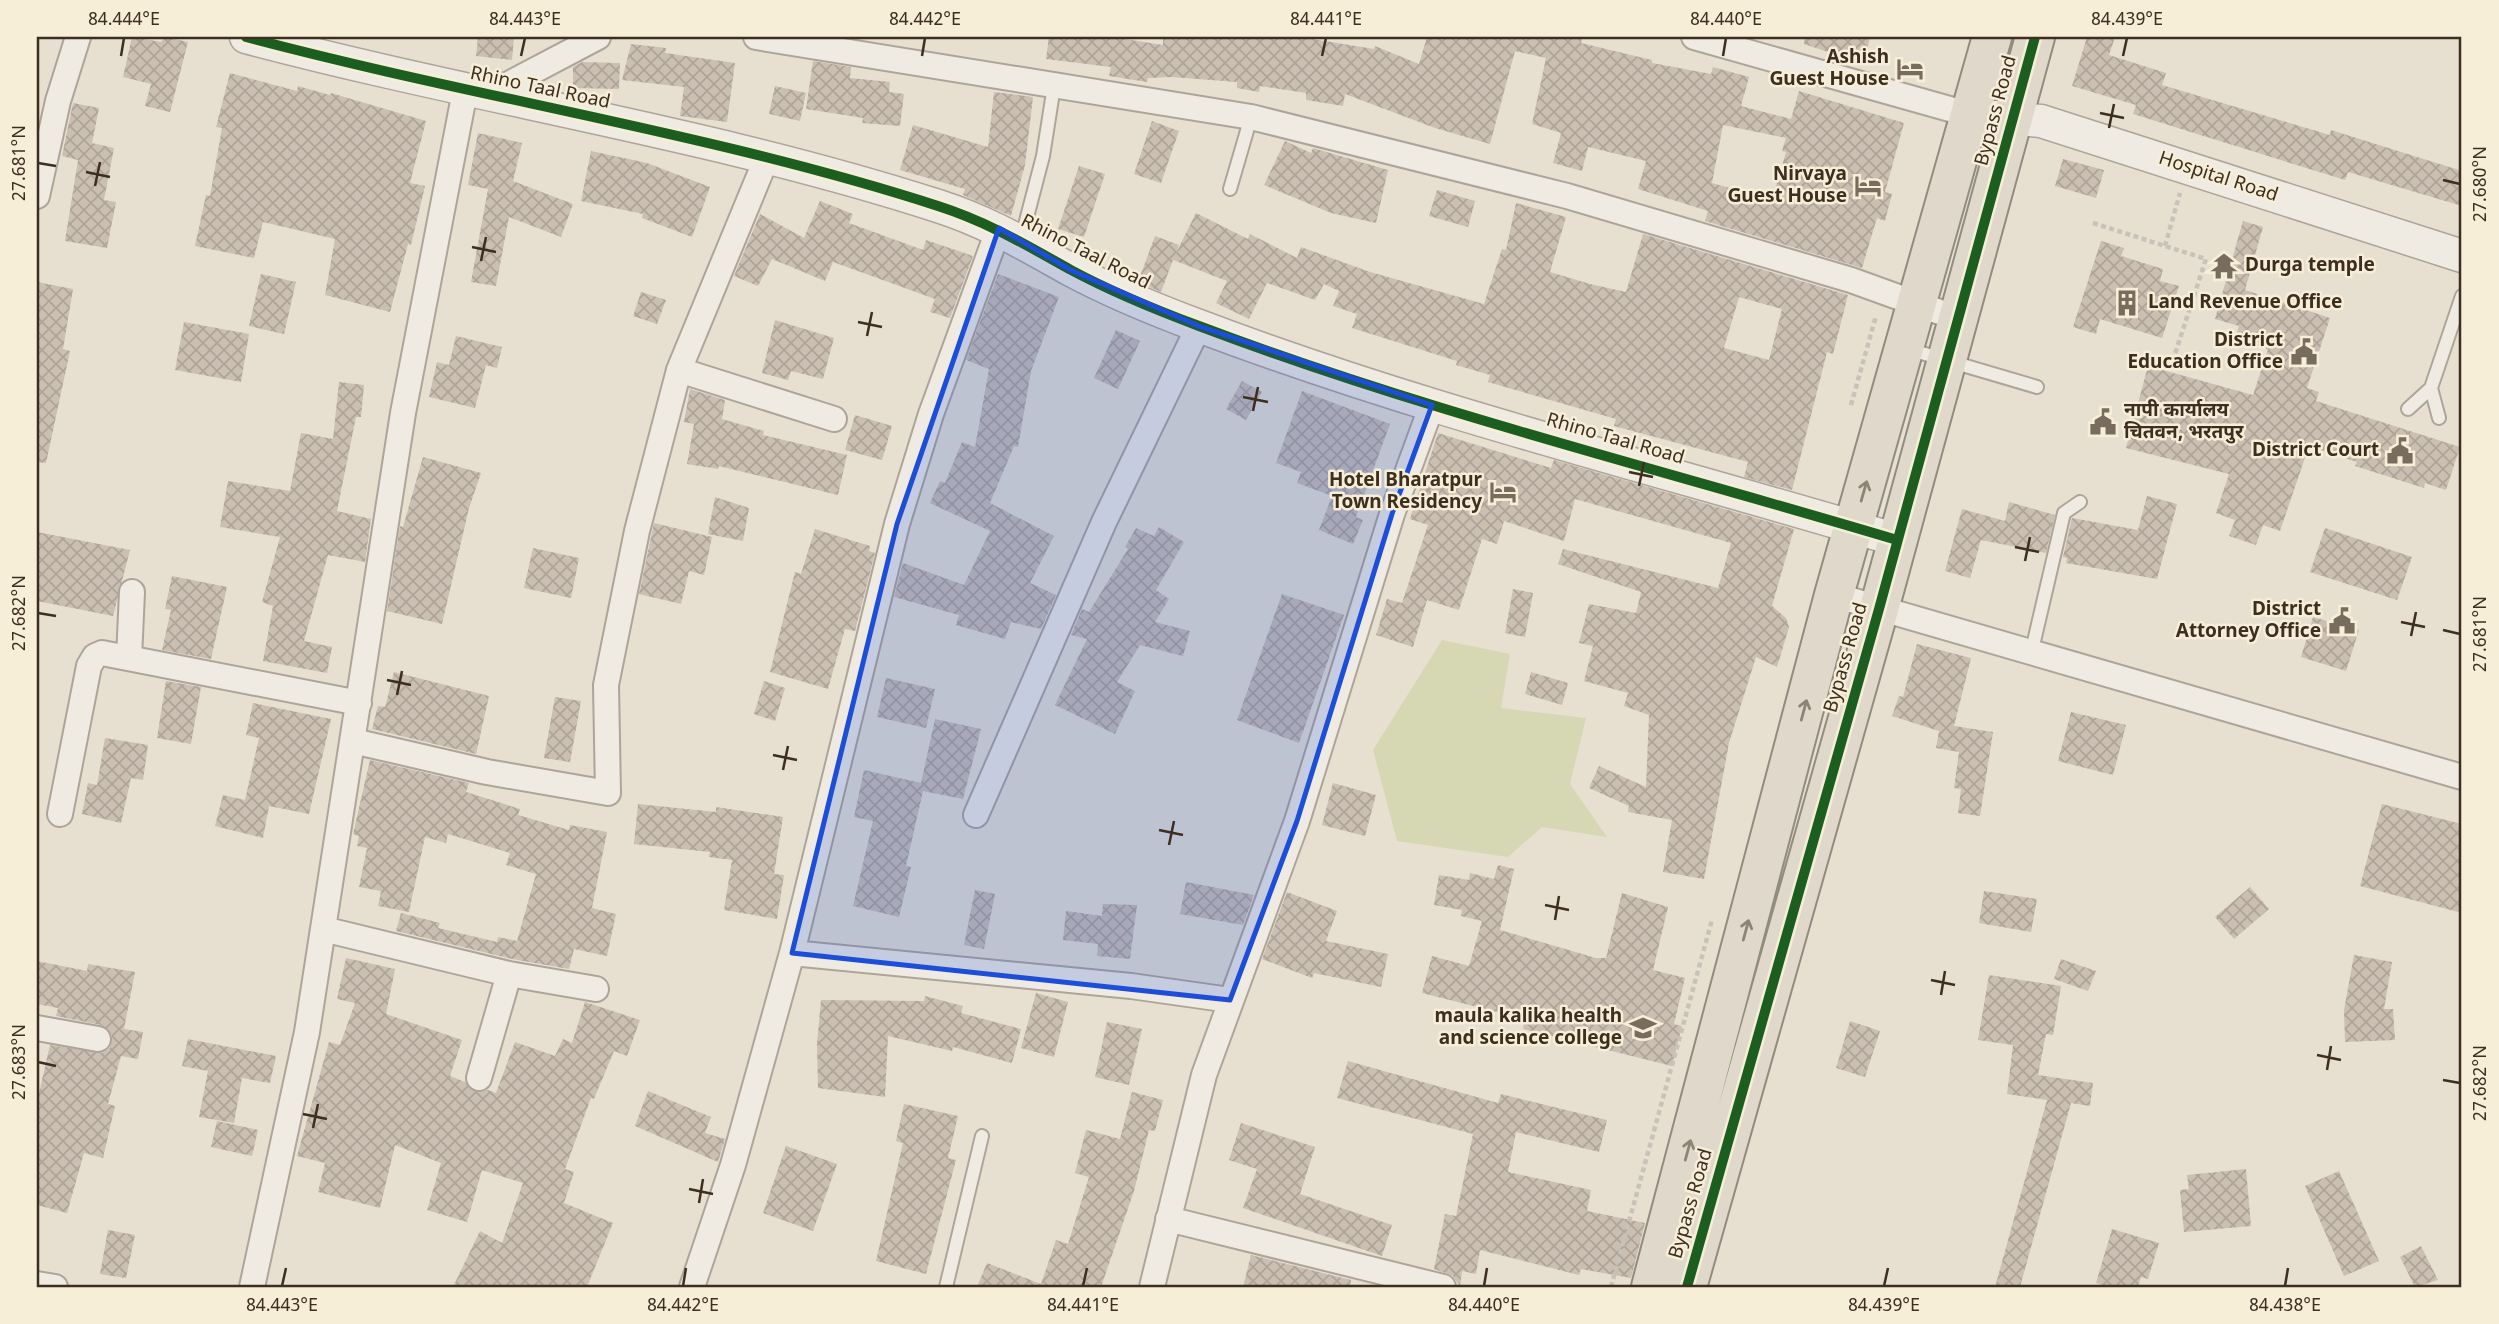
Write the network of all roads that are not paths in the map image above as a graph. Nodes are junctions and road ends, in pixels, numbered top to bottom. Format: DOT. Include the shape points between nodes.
graph roads {
  1 [pos="78,37"];
  2 [pos="246,37"];
  3 [pos="598,37"];
  4 [pos="756,37"];
  5 [pos="1694,37"];
  6 [pos="1992,37"];
  7 [pos="2035,37"];
  8 [pos="813,41"];
  9 [pos="1054,86"];
  10 [pos="475,93"];
  11 [pos="1971,115"];
  12 [pos="1251,117"];
  13 [pos="2013,117"];
  14 [pos="767,157"];
  15 [pos="1230,189"];
  16 [pos="37,196"];
  17 [pos="1010,234"];
  18 [pos="2462,256"];
  19 [pos="2462,296"];
  20 [pos="1917,306"];
  21 [pos="1959,319"];
  22 [pos="1199,326"];
  23 [pos="1905,348"];
  24 [pos="1947,360"];
  25 [pos="679,370"];
  26 [pos="2037,387"];
  27 [pos="2431,388"];
  28 [pos="1432,405"];
  29 [pos="2408,409"];
  30 [pos="2439,418"];
  31 [pos="834,419"];
  32 [pos="2080,502"];
  33 [pos="1854,527"];
  34 [pos="1897,540"];
  35 [pos="132,592"];
  36 [pos="1834,595"];
  37 [pos="1879,609"];
  38 [pos="2032,650"];
  39 [pos="130,658"];
  40 [pos="359,703"];
  41 [pos="353,741"];
  42 [pos="2462,777"];
  43 [pos="60,814"];
  44 [pos="976,815"];
  45 [pos="323,929"];
  46 [pos="792,953"];
  47 [pos="509,974"];
  48 [pos="596,989"];
  49 [pos="1230,1000"];
  50 [pos="37,1028"];
  51 [pos="98,1039"];
  52 [pos="479,1078"];
  53 [pos="982,1136"];
  54 [pos="1168,1219"];
  55 [pos="37,1284"];
  56 [pos="55,1287"];
  57 [pos="252,1287"];
  58 [pos="692,1287"];
  59 [pos="946,1287"];
  60 [pos="1152,1287"];
  61 [pos="1443,1287"];
  62 [pos="1651,1287"];
  63 [pos="1687,1287"];
  1 -- 16 [label="street"];
  2 -- 10 [label="street, Rhino Taal Road" via="324,52"];
  3 -- 10 [label="street"];
  4 -- 8 [label="street"];
  5 -- 11 [label="street"];
  6 -- 11 [label="highway, Bypass Road"];
  7 -- 13 [label="highway, Bypass Road"];
  8 -- 9 [label="street"];
  9 -- 12 [label="street"];
  9 -- 17 [label="lane" via="1043,156"];
  10 -- 14 [label="street, Rhino Taal Road"];
  10 -- 40 [label="street" via="403,413"];
  11 -- 13 [label="street, Hospital Road"];
  11 -- 20 [label="highway, Bypass Road"];
  12 -- 15 [label="lane"];
  12 -- 20 [label="street" via="1567,196 1851,280"];
  13 -- 18 [label="street, Hospital Road" via="2041,121"];
  13 -- 21 [label="highway, Bypass Road"];
  14 -- 17 [label="street, Rhino Taal Road" via="918,200"];
  14 -- 25 [label="street"];
  17 -- 22 [label="street, Rhino Taal Road" via="1071,270"];
  17 -- 46 [label="street" via="931,414 897,524"];
  19 -- 27 [label="lane"];
  20 -- 21 [label="street"];
  20 -- 23 [label="highway, Bypass Road"];
  21 -- 24 [label="highway, Bypass Road"];
  22 -- 28 [label="street, Rhino Taal Road"];
  22 -- 44 [label="street" via="1104,522"];
  23 -- 24 [label="lane"];
  33 -- 23 [label="highway, Bypass Road, one-way"];
  24 -- 26 [label="lane"];
  24 -- 34 [label="highway, Bypass Road"];
  25 -- 31 [label="street"];
  25 -- 41 [label="street" via="634,545 606,685 608,793 487,772"];
  27 -- 29 [label="lane"];
  27 -- 30 [label="lane"];
  28 -- 33 [label="street, Rhino Taal Road"];
  28 -- 49 [label="street" via="1392,514 1297,821"];
  32 -- 38 [label="lane" via="2064,513"];
  33 -- 34 [label="street, Rhino Taal Road"];
  33 -- 36 [label="highway, Bypass Road"];
  34 -- 37 [label="highway, Bypass Road"];
  35 -- 39 [label="street"];
  36 -- 37 [label="street"];
  62 -- 36 [label="highway, Bypass Road, one-way"];
  37 -- 38 [label="street"];
  37 -- 63 [label="highway, Bypass Road"];
  38 -- 42 [label="street"];
  39 -- 40 [label="street"];
  39 -- 43 [label="street" via="102,653 89,666"];
  40 -- 41 [label="street"];
  41 -- 45 [label="street"];
  45 -- 47 [label="street"];
  45 -- 57 [label="street" via="307,1032"];
  46 -- 49 [label="street"];
  46 -- 58 [label="street" via="733,1165"];
  47 -- 48 [label="street"];
  47 -- 52 [label="street"];
  49 -- 54 [label="street" via="1204,1075"];
  50 -- 51 [label="street"];
  53 -- 59 [label="lane"];
  54 -- 60 [label="street"];
  54 -- 61 [label="street"];
  55 -- 56 [label="street"];
}
